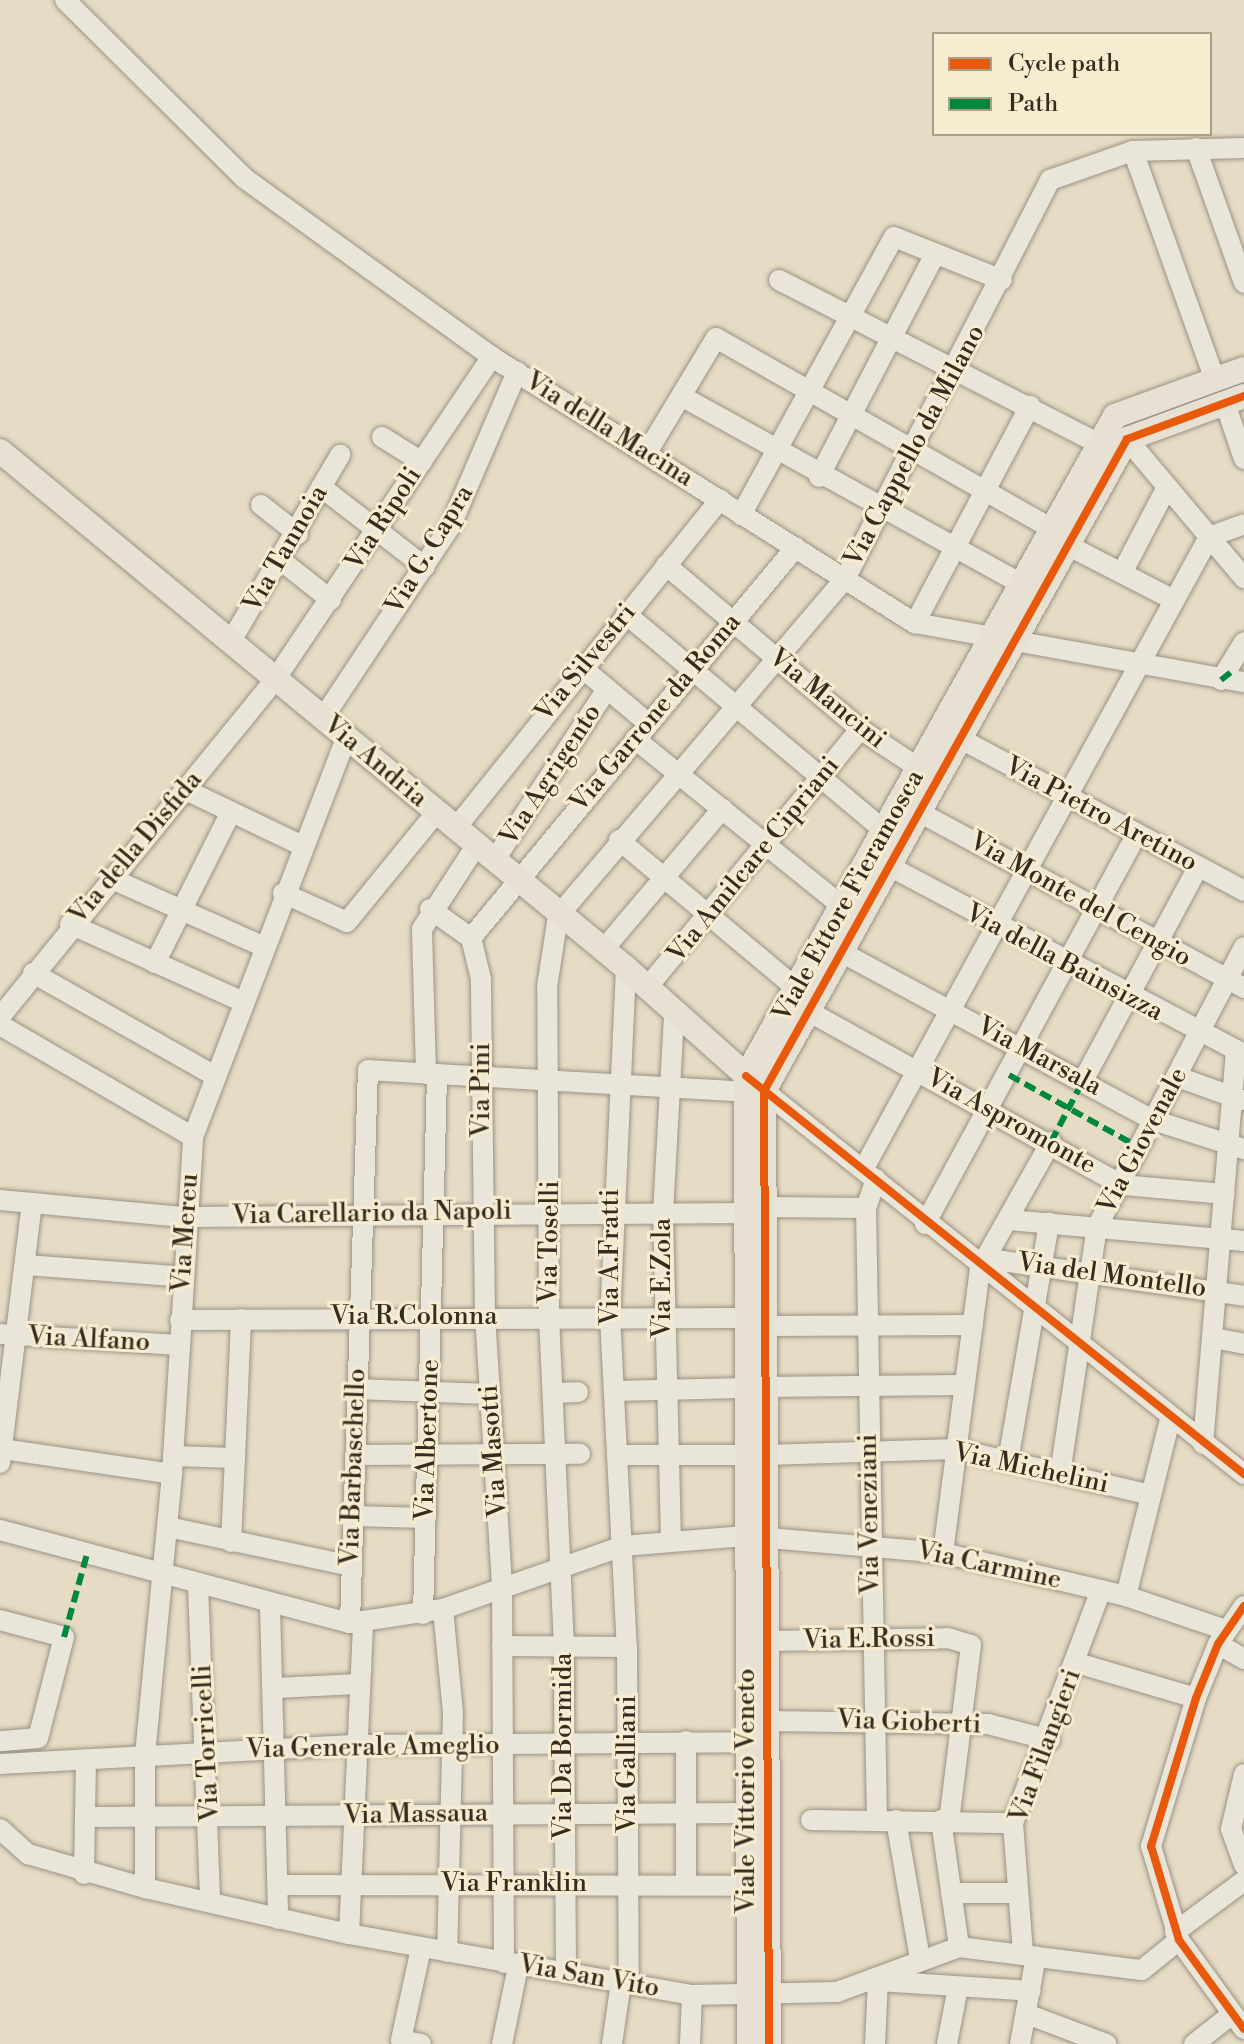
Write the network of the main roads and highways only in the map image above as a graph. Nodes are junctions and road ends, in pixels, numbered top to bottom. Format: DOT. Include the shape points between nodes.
graph roads {
  1 [pos="1244,369"];
  2 [pos="1234,400"];
  3 [pos="0,451"];
  4 [pos="1059,537"];
  5 [pos="1001,642"];
  6 [pos="752,1087"];
  7 [pos="756,1537"];
  8 [pos="759,1992"];
  9 [pos="749,2044"];
  10 [pos="769,2044"];
  1 -- 4 [label="main road, Viale Ettore Fieramosca" via="1115,416"];
  2 -- 4 [label="main road, Viale Ettore Fieramosca" via="1127,439"];
  3 -- 6 [label="main road, Via Andria" via="626,968"];
  4 -- 5 [label="main road, Viale Ettore Fieramosca"];
  4 -- 5 [label="main road, Viale Ettore Fieramosca" via="1023,585"];
  5 -- 6 [label="main road, Viale Ettore Fieramosca" via="882,829 795,987"];
  5 -- 6 [label="main road, Viale Ettore Fieramosca" via="959,738 808,1011"];
  6 -- 7 [label="main road, Viale Ettore Fieramosca"];
  7 -- 8 [label="main road, Viale Vittorio Veneto" via="767,1721"];
  7 -- 8 [label="main road, Viale Vittorio Veneto" via="746,1813 747,1886"];
  8 -- 9 [label="main road, Viale Vittorio Veneto"];
  8 -- 10 [label="main road, Viale Vittorio Veneto"];
}
